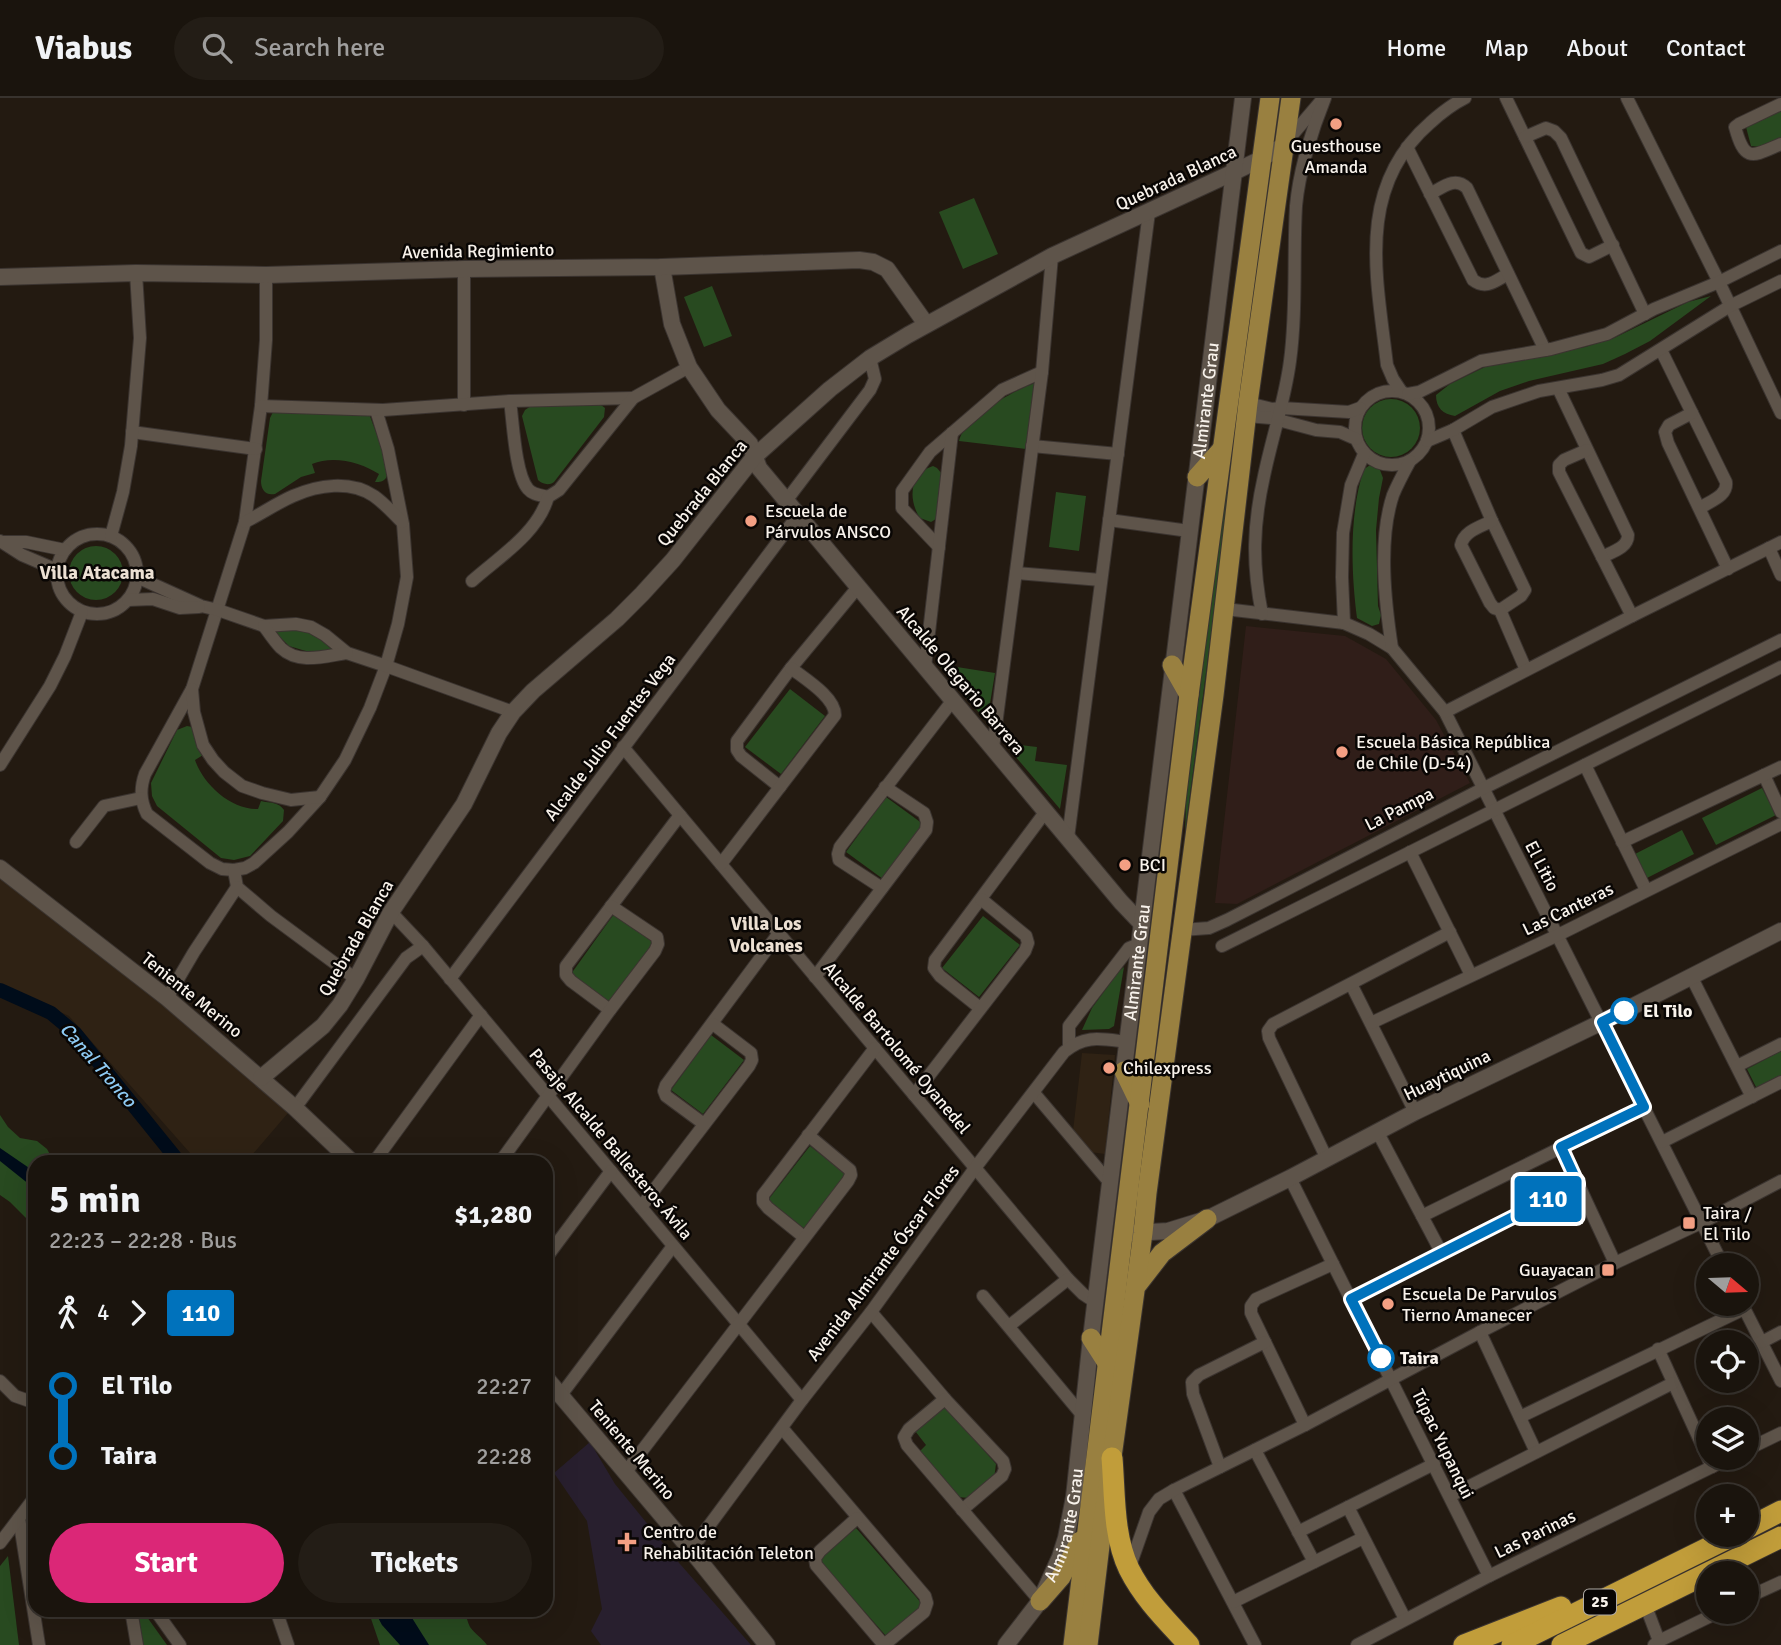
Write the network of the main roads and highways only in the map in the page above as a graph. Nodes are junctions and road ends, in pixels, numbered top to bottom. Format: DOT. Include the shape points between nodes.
graph roads {
  1 [pos="1270,98"];
  2 [pos="1291,98"];
  3 [pos="1222,449"];
  4 [pos="1197,477"];
  5 [pos="1172,665"];
  6 [pos="1189,695"];
  7 [pos="1124,1071"];
  8 [pos="1140,1104"];
  9 [pos="1207,1219"];
  10 [pos="1133,1233"];
  11 [pos="1135,1287"];
  12 [pos="1091,1338"];
  13 [pos="1107,1363"];
  14 [pos="1112,1458"];
  15 [pos="1781,1511"];
  16 [pos="1089,1517"];
  17 [pos="1759,1522"];
  18 [pos="1781,1537"];
  19 [pos="1710,1547"];
  20 [pos="1687,1559"];
  21 [pos="1040,1601"];
  22 [pos="1645,1604"];
  23 [pos="1073,1645"];
  24 [pos="1088,1645"];
  25 [pos="1189,1645"];
  26 [pos="1464,1645"];
  27 [pos="1513,1645"];
  28 [pos="1562,1645"];
  29 [pos="1589,1645"];
  1 -- 3 [label="main road, Almirante Grau"];
  2 -- 10 [label="main road, Almirante Grau" via="1148,1181"];
  3 -- 4 [label="main road"];
  3 -- 6 [label="main road, Almirante Grau"];
  5 -- 6 [label="main road"];
  6 -- 8 [label="main road, Almirante Grau" via="1152,926"];
  7 -- 8 [label="main road"];
  8 -- 10 [label="main road, Almirante Grau"];
  9 -- 11 [label="main road" via="1162,1253"];
  10 -- 11 [label="main road, Almirante Grau"];
  10 -- 13 [label="main road, Almirante Grau"];
  11 -- 14 [label="main road, Almirante Grau"];
  12 -- 13 [label="main road"];
  13 -- 16 [label="main road, Almirante Grau"];
  14 -- 24 [label="main road, Almirante Grau"];
  14 -- 25 [label="highway" via="1118,1529 1129,1569 1150,1602"];
  15 -- 17 [label="highway"];
  16 -- 21 [label="main road" via="1070,1563"];
  16 -- 23 [label="main road, Almirante Grau"];
  18 -- 22 [label="highway, 25"];
  19 -- 20 [label="highway, 25"];
  20 -- 26 [label="highway"];
  20 -- 27 [label="highway, 25"];
  22 -- 28 [label="highway, 25"];
  22 -- 29 [label="highway"];
}
